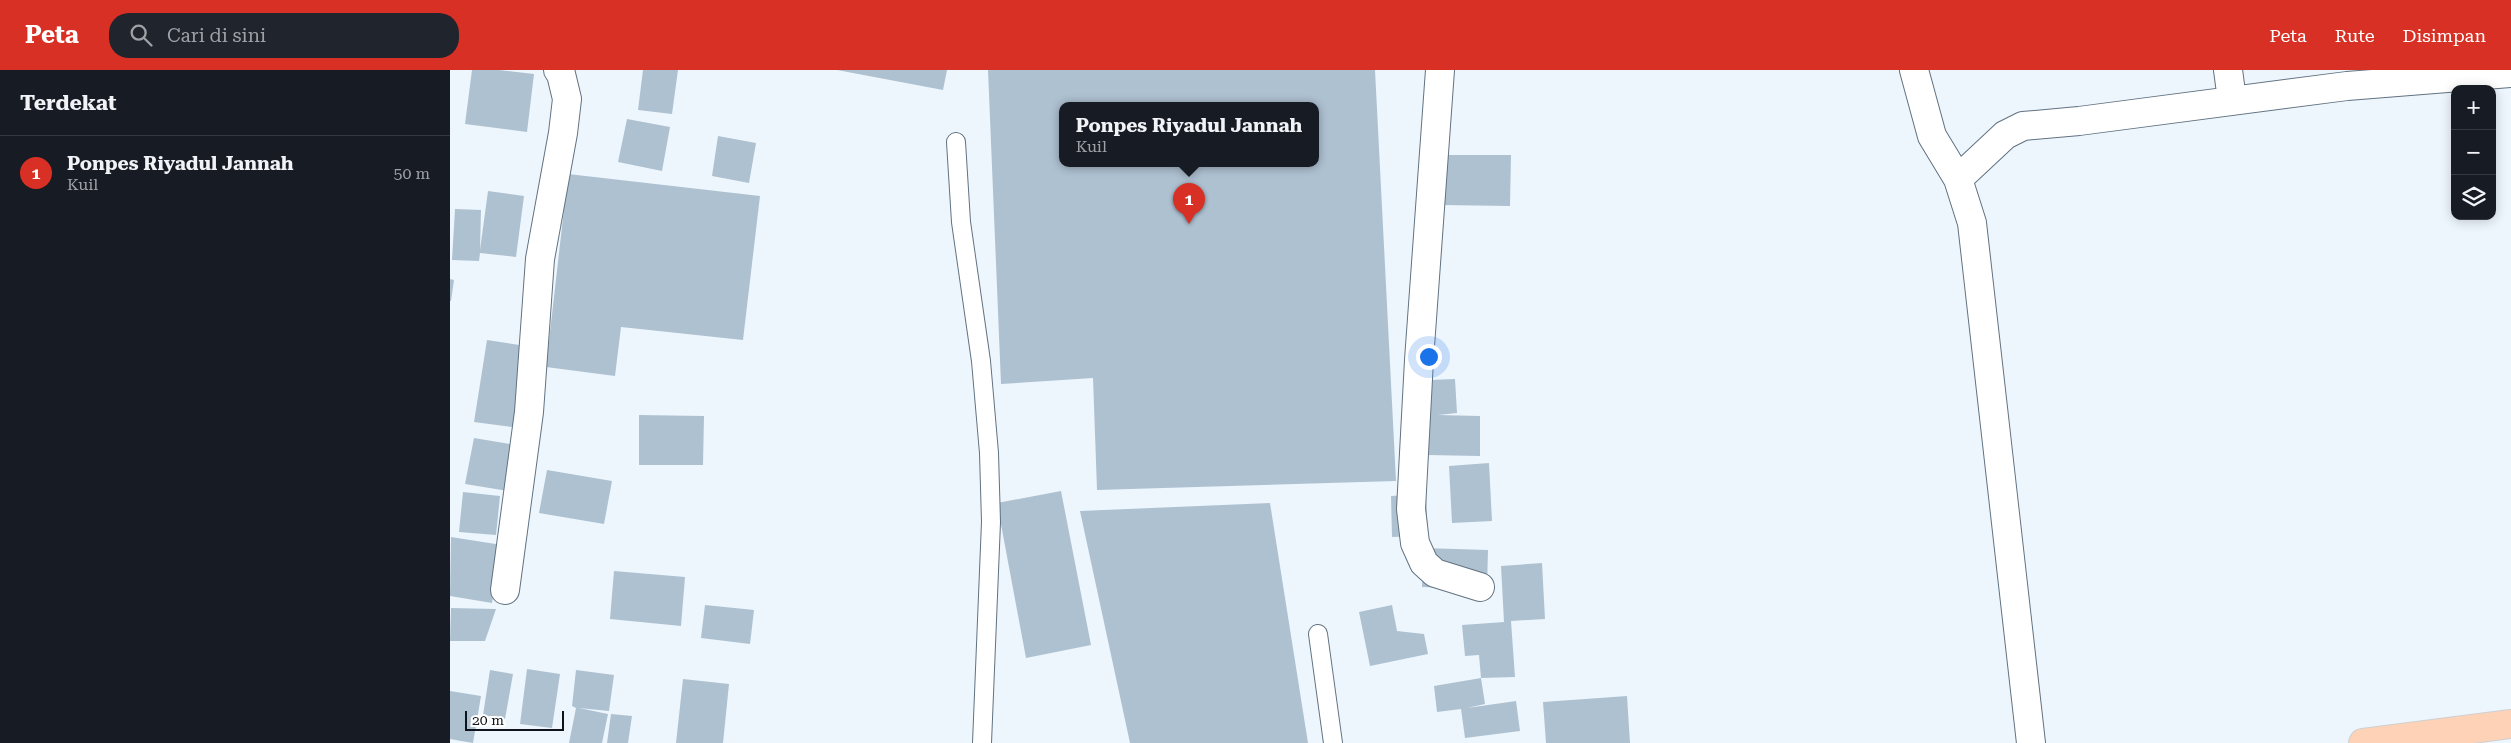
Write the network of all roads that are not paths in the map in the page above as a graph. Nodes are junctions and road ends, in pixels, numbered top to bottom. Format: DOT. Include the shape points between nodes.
graph roads {
  1 [pos="558,70"];
  2 [pos="1440,70"];
  3 [pos="1914,70"];
  4 [pos="2228,70"];
  5 [pos="2511,73"];
  6 [pos="2232,100"];
  7 [pos="956,142"];
  8 [pos="1958,179"];
  9 [pos="1480,587"];
  10 [pos="505,590"];
  11 [pos="1318,634"];
  12 [pos="2511,724"];
  13 [pos="982,743"];
  14 [pos="1333,743"];
  15 [pos="2031,743"];
  16 [pos="2363,743"];
  1 -- 10 [label="street" via="567,99 540,259 529,412"];
  2 -- 9 [label="street" via="1411,509 1415,543 1424,563 1435,573"];
  3 -- 8 [label="street" via="1932,136"];
  4 -- 6 [label="street"];
  5 -- 6 [label="street" via="2347,86"];
  6 -- 8 [label="street" via="2023,126 2006,135"];
  7 -- 13 [label="lane" via="961,222 981,361 989,453 991,522"];
  8 -- 15 [label="street" via="1973,233"];
  11 -- 14 [label="lane"];
  12 -- 16 [label="main road"];
}
